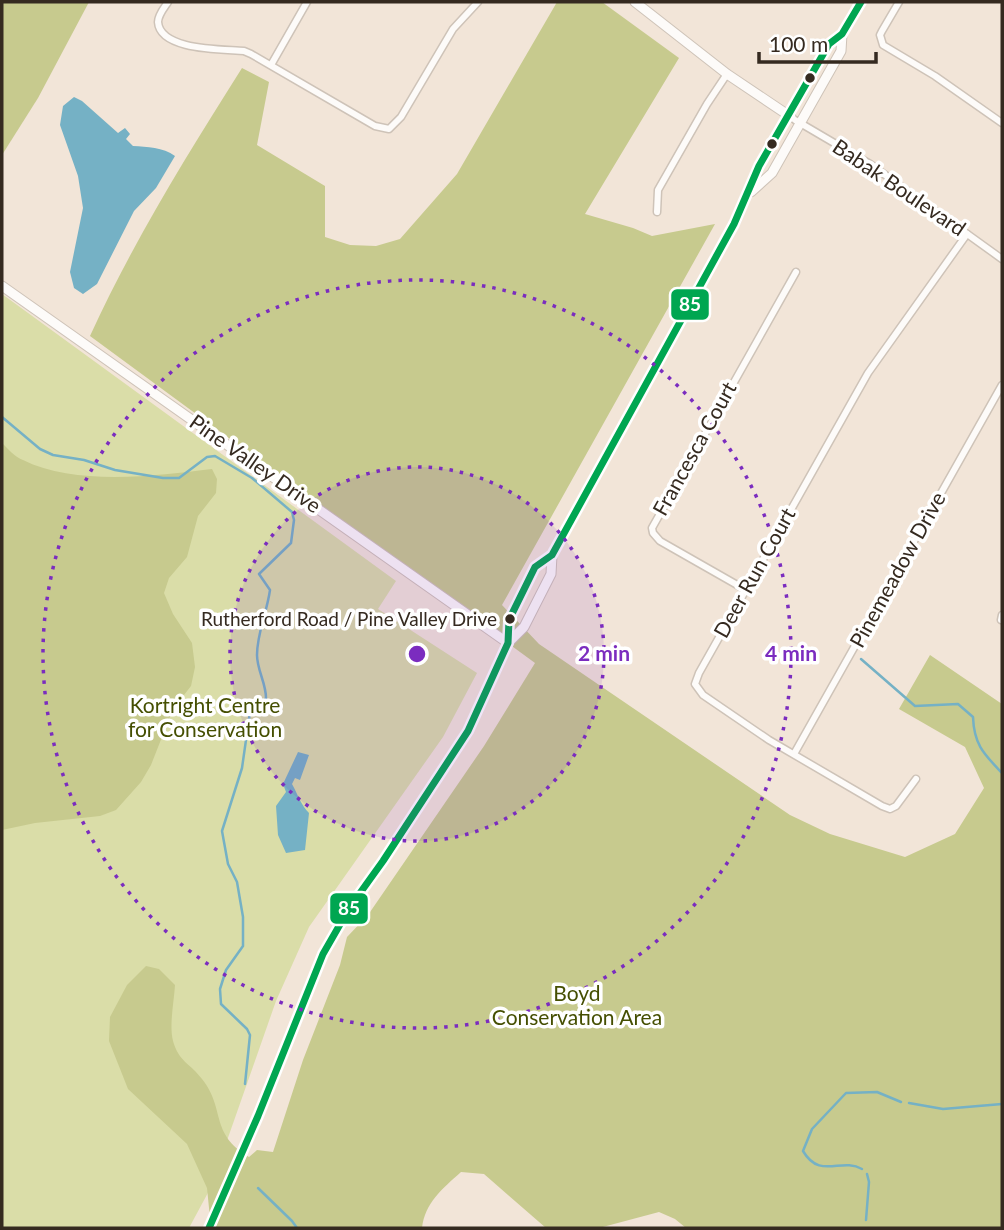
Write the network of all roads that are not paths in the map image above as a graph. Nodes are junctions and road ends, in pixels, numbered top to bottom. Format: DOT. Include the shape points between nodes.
graph roads {
  1 [pos="167,2"];
  2 [pos="307,2"];
  3 [pos="478,2"];
  4 [pos="635,2"];
  5 [pos="861,2"];
  6 [pos="899,2"];
  7 [pos="842,34"];
  8 [pos="271,65"];
  9 [pos="727,74"];
  10 [pos="794,120"];
  11 [pos="1002,123"];
  12 [pos="657,212"];
  13 [pos="967,234"];
  14 [pos="1002,259"];
  15 [pos="796,272"];
  16 [pos="2,286"];
  17 [pos="1002,385"];
  18 [pos="552,555"];
  19 [pos="746,590"];
  20 [pos="508,643"];
  21 [pos="794,754"];
  22 [pos="916,779"];
  23 [pos="209,1228"];
  1 -- 8 [label="street" via="158,24 165,35 192,47 244,51"];
  2 -- 8 [label="street"];
  3 -- 8 [label="street" via="448,36 401,117 389,129 375,126"];
  4 -- 9 [label="main road"];
  5 -- 7 [label="main road"];
  6 -- 11 [label="street" via="880,35 883,45"];
  7 -- 10 [label="main road" via="828,44"];
  7 -- 10 [label="main road" via="841,51"];
  9 -- 10 [label="main road"];
  9 -- 12 [label="street" via="658,190"];
  10 -- 13 [label="street, Babak Boulevard" via="870,164"];
  10 -- 18 [label="main road" via="760,166 734,224"];
  13 -- 14 [label="street, Babak Boulevard"];
  13 -- 19 [label="street, Deer Run Court" via="868,373"];
  15 -- 19 [label="street, Francesca Court" via="652,528 660,541"];
  16 -- 20 [label="main road, Pine Valley Drive"];
  17 -- 21 [label="street, Pinemeadow Drive"];
  18 -- 20 [label="main road" via="551,574 524,627"];
  18 -- 20 [label="main road" via="535,567 509,620"];
  19 -- 21 [label="street, Deer Run Court" via="695,684 703,695"];
  20 -- 23 [label="main road" via="468,731 323,954"];
  21 -- 22 [label="street, Deer Run Court" via="890,809"];
}
